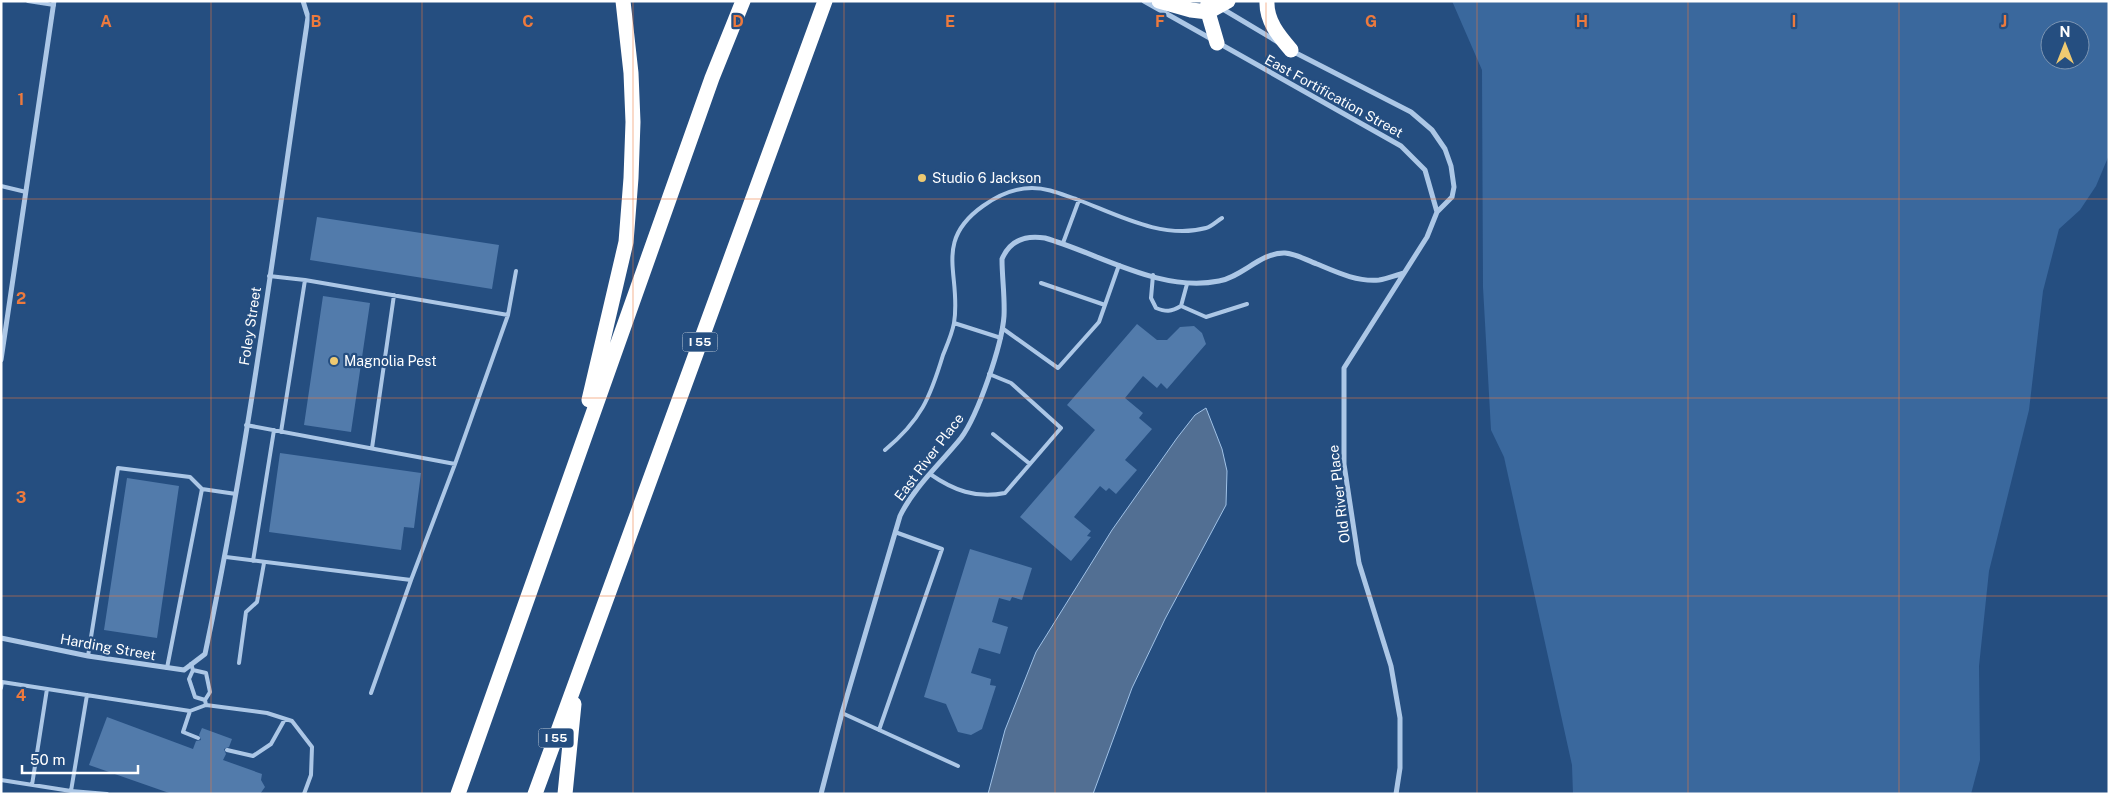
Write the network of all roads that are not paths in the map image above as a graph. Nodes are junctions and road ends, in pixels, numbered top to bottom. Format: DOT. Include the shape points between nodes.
graph roads {
  1 [pos="28,1"];
  2 [pos="303,1"];
  3 [pos="623,1"];
  4 [pos="743,1"];
  5 [pos="825,1"];
  6 [pos="1144,1"];
  7 [pos="1158,1"];
  8 [pos="1267,1"];
  9 [pos="54,3"];
  10 [pos="1215,4"];
  11 [pos="1217,43"];
  12 [pos="1291,50"];
  13 [pos="1,186"];
  14 [pos="26,192"];
  15 [pos="1079,200"];
  16 [pos="1437,212"];
  17 [pos="1222,218"];
  18 [pos="1063,243"];
  19 [pos="1119,264"];
  20 [pos="516,271"];
  21 [pos="1404,273"];
  22 [pos="1153,275"];
  23 [pos="269,276"];
  24 [pos="305,280"];
  25 [pos="1041,283"];
  26 [pos="1187,284"];
  27 [pos="394,295"];
  28 [pos="1246,304"];
  29 [pos="1105,305"];
  30 [pos="1181,306"];
  31 [pos="508,314"];
  32 [pos="954,322"];
  33 [pos="1002,328"];
  34 [pos="1001,338"];
  35 [pos="2,357"];
  36 [pos="989,374"];
  37 [pos="246,425"];
  38 [pos="274,430"];
  39 [pos="281,432"];
  40 [pos="993,434"];
  41 [pos="372,448"];
  42 [pos="885,450"];
  43 [pos="455,464"];
  44 [pos="1030,464"];
  45 [pos="930,474"];
  46 [pos="571,476"];
  47 [pos="202,489"];
  48 [pos="236,494"];
  49 [pos="895,532"];
  50 [pos="226,557"];
  51 [pos="253,561"];
  52 [pos="264,563"];
  53 [pos="411,580"];
  54 [pos="1,638"];
  55 [pos="205,654"];
  56 [pos="88,656"];
  57 [pos="239,663"];
  58 [pos="192,667"];
  59 [pos="167,668"];
  60 [pos="576,682"];
  61 [pos="1,688"];
  62 [pos="47,689"];
  63 [pos="371,693"];
  64 [pos="87,695"];
  65 [pos="205,700"];
  66 [pos="206,705"];
  67 [pos="190,711"];
  68 [pos="842,713"];
  69 [pos="285,719"];
  70 [pos="879,730"];
  71 [pos="198,738"];
  72 [pos="227,750"];
  73 [pos="958,766"];
  74 [pos="1,780"];
  75 [pos="32,785"];
  76 [pos="71,791"];
  77 [pos="107,794"];
  78 [pos="304,794"];
  79 [pos="458,794"];
  80 [pos="535,794"];
  81 [pos="565,794"];
  82 [pos="821,794"];
  83 [pos="1396,794"];
  1 -- 9 [label="lane"];
  2 -- 23 [label="street, Foley Street" via="308,17"];
  3 -- 46 [label="highway" via="633,122 626,242"];
  4 -- 46 [label="highway" via="712,78"];
  5 -- 60 [label="highway, I 55"];
  6 -- 11 [label="street, East Fortification Street"];
  7 -- 10 [label="highway" via="1191,10"];
  8 -- 12 [label="highway" via="1266,8 1275,32"];
  9 -- 14 [label="street"];
  10 -- 11 [label="highway"];
  10 -- 12 [label="street, East Fortification Street"];
  11 -- 16 [label="street, East Fortification Street" via="1401,146 1425,170"];
  12 -- 16 [label="street, East Fortification Street" via="1411,112 1432,130 1445,149 1454,187 1452,197"];
  13 -- 14 [label="lane"];
  14 -- 35 [label="street"];
  15 -- 17 [label="lane" via="1156,230 1207,228"];
  15 -- 18 [label="lane"];
  15 -- 32 [label="lane" via="1053,190 1031,188 1005,193 982,206 962,225 952,249"];
  16 -- 21 [label="street, Old River Place" via="1427,237"];
  18 -- 19 [label="street, East River Place"];
  18 -- 33 [label="street, East River Place" via="1035,236 1023,238 1005,251 1002,259"];
  19 -- 22 [label="street, East River Place"];
  19 -- 29 [label="lane"];
  20 -- 31 [label="lane"];
  21 -- 26 [label="street, East River Place" via="1380,280 1362,280 1294,254 1282,253 1221,281"];
  21 -- 83 [label="street, Old River Place" via="1344,368 1344,464 1359,563 1391,666 1400,718 1400,768"];
  22 -- 26 [label="street, East River Place"];
  22 -- 30 [label="lane" via="1151,298 1156,308 1172,312"];
  23 -- 24 [label="lane"];
  23 -- 37 [label="street, Foley Street"];
  24 -- 27 [label="lane"];
  24 -- 39 [label="lane"];
  25 -- 29 [label="lane"];
  26 -- 30 [label="lane"];
  27 -- 31 [label="lane"];
  27 -- 41 [label="lane"];
  28 -- 30 [label="lane" via="1206,317"];
  29 -- 33 [label="lane" via="1099,322 1058,368"];
  31 -- 43 [label="lane"];
  32 -- 34 [label="lane"];
  32 -- 42 [label="lane" via="932,391 921,413"];
  33 -- 34 [label="street, East River Place"];
  34 -- 36 [label="street, East River Place"];
  36 -- 44 [label="lane" via="1011,383 1061,428"];
  36 -- 45 [label="street, East River Place" via="970,424"];
  37 -- 38 [label="lane"];
  37 -- 48 [label="street, Foley Street"];
  38 -- 39 [label="lane"];
  38 -- 51 [label="lane"];
  39 -- 41 [label="lane"];
  40 -- 44 [label="lane"];
  41 -- 43 [label="lane"];
  43 -- 53 [label="lane"];
  44 -- 45 [label="lane" via="1004,493 992,496 969,494"];
  45 -- 49 [label="street, East River Place" via="905,505"];
  46 -- 79 [label="highway"];
  47 -- 48 [label="lane"];
  47 -- 56 [label="lane" via="190,477 118,468"];
  47 -- 59 [label="lane"];
  48 -- 50 [label="street, Foley Street"];
  49 -- 68 [label="street, East River Place"];
  49 -- 70 [label="lane" via="942,550"];
  50 -- 51 [label="lane"];
  50 -- 55 [label="street, Foley Street"];
  51 -- 52 [label="lane"];
  52 -- 53 [label="lane"];
  52 -- 57 [label="lane" via="257,602 246,612"];
  53 -- 63 [label="lane"];
  54 -- 56 [label="street, Harding Street"];
  55 -- 58 [label="street, Harding Street"];
  56 -- 59 [label="street, Harding Street"];
  58 -- 59 [label="street, Harding Street" via="184,670"];
  58 -- 65 [label="lane" via="189,679 195,697"];
  58 -- 65 [label="lane" via="206,674 210,692"];
  60 -- 80 [label="highway, I 55"];
  60 -- 81 [label="highway"];
  61 -- 62 [label="lane" via="2,682"];
  62 -- 64 [label="lane"];
  62 -- 75 [label="lane"];
  64 -- 67 [label="lane"];
  64 -- 76 [label="lane"];
  65 -- 66 [label="lane"];
  66 -- 67 [label="lane"];
  66 -- 69 [label="lane" via="267,713"];
  67 -- 71 [label="lane" via="183,732"];
  68 -- 70 [label="lane"];
  68 -- 82 [label="street, East River Place"];
  69 -- 72 [label="lane" via="270,744 253,756"];
  69 -- 78 [label="lane" via="292,721 312,747 311,775"];
  70 -- 73 [label="lane"];
  74 -- 75 [label="lane"];
  75 -- 76 [label="lane"];
  76 -- 77 [label="lane"];
}
